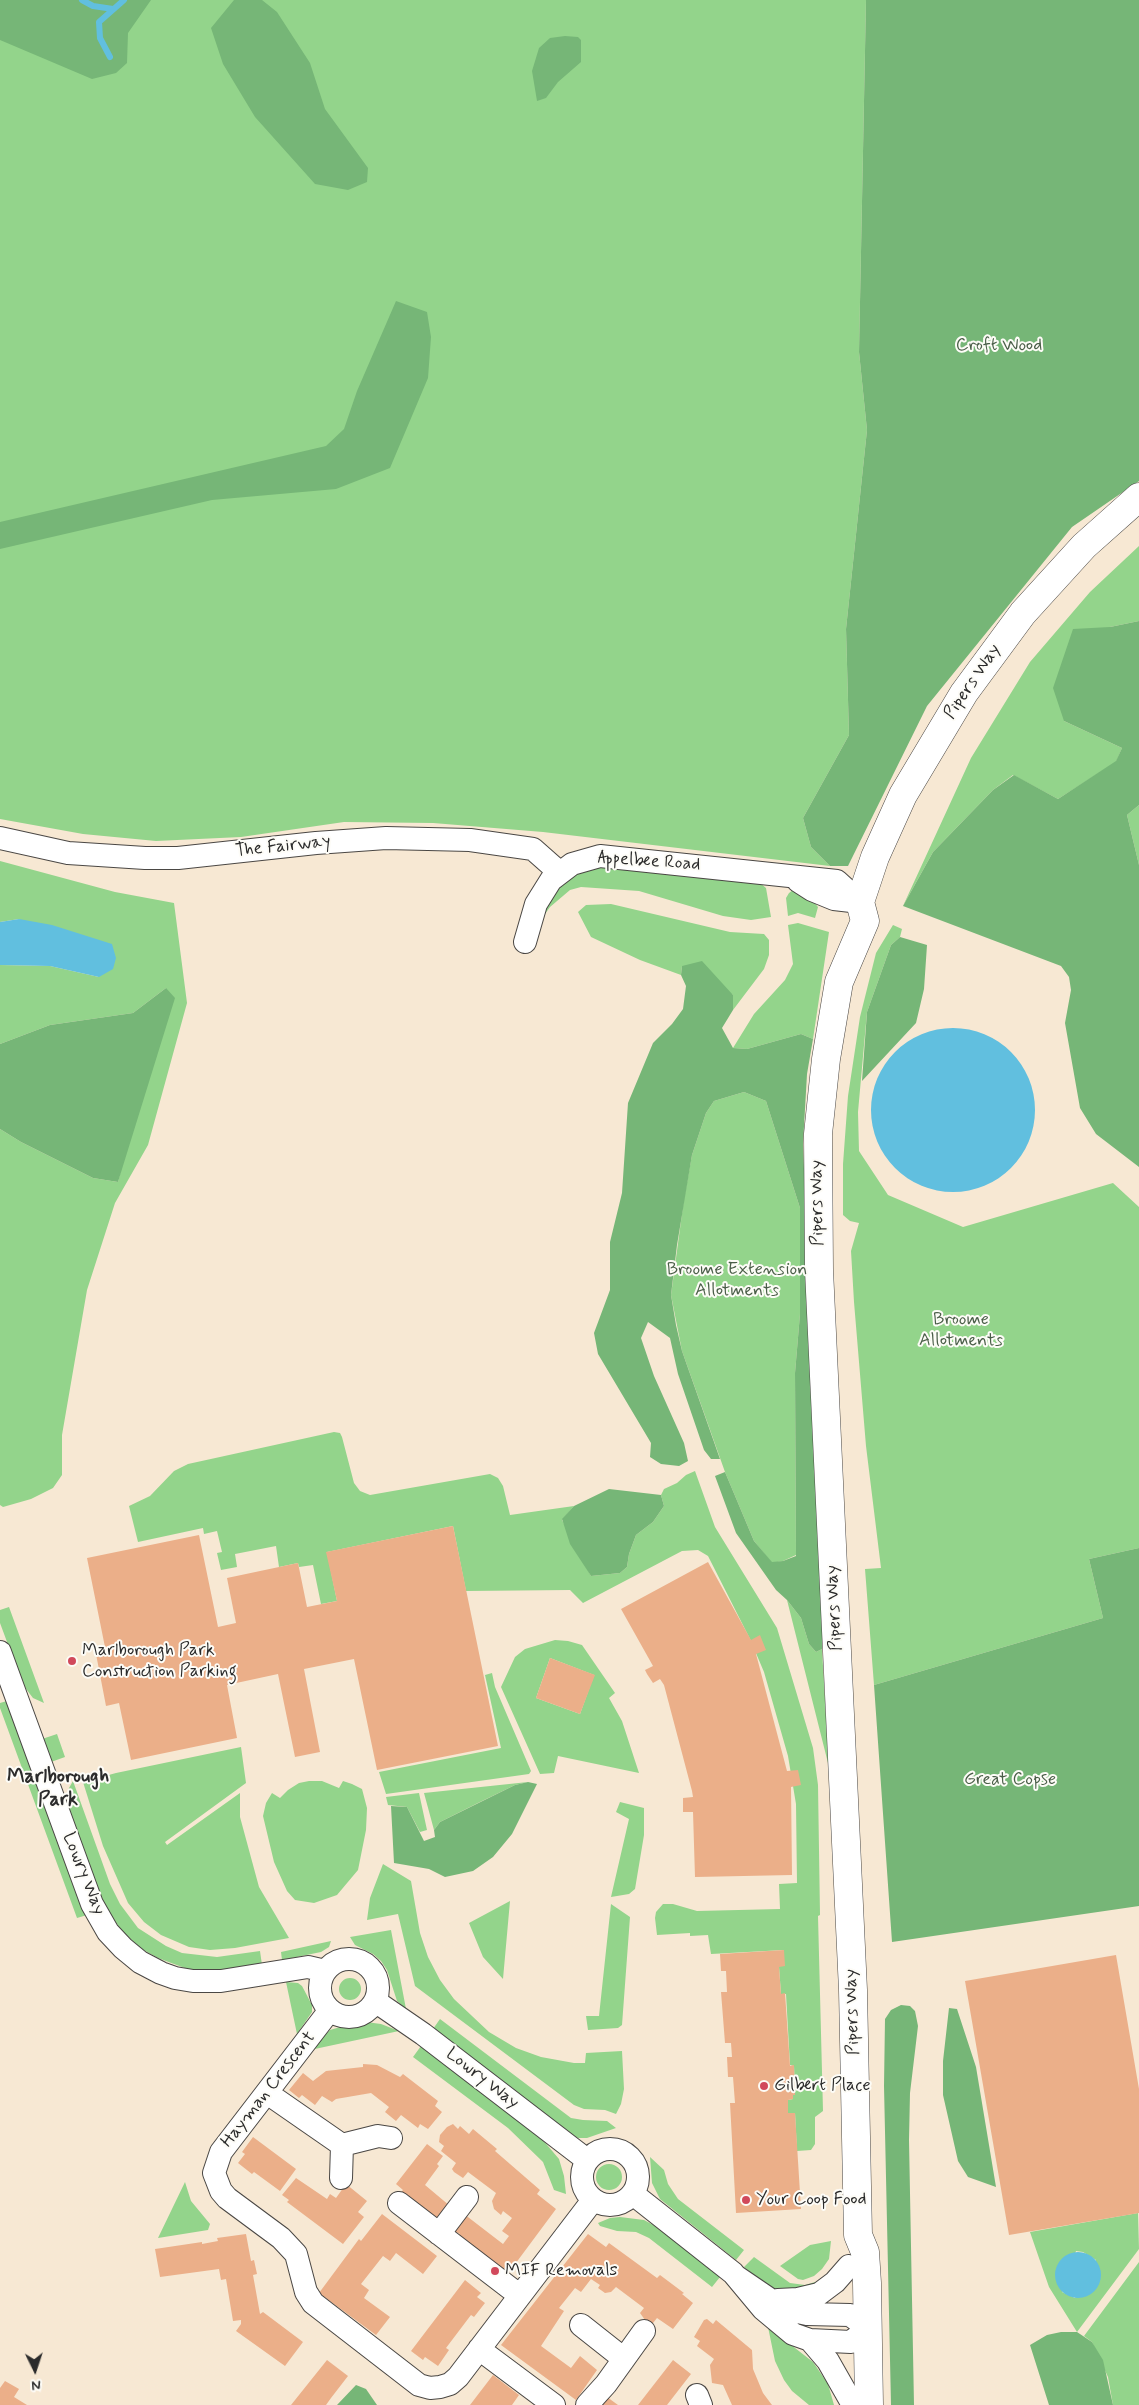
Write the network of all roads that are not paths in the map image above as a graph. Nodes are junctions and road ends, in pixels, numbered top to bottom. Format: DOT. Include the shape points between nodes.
graph roads {
  1 [pos="1139,497"];
  2 [pos="0,838"];
  3 [pos="559,872"];
  4 [pos="860,902"];
  5 [pos="525,942"];
  6 [pos="0,1652"];
  7 [pos="325,1971"];
  8 [pos="375,2001"];
  9 [pos="330,2010"];
  10 [pos="267,2093"];
  11 [pos="390,2138"];
  12 [pos="342,2145"];
  13 [pos="587,2160"];
  14 [pos="341,2178"];
  15 [pos="633,2194"];
  16 [pos="467,2197"];
  17 [pos="593,2200"];
  18 [pos="399,2203"];
  19 [pos="439,2234"];
  20 [pos="858,2235"];
  21 [pos="849,2266"];
  22 [pos="737,2277"];
  23 [pos="519,2295"];
  24 [pos="769,2300"];
  25 [pos="581,2325"];
  26 [pos="857,2328"];
  27 [pos="644,2332"];
  28 [pos="810,2340"];
  29 [pos="480,2349"];
  30 [pos="624,2359"];
  31 [pos="554,2405"];
  32 [pos="588,2405"];
  33 [pos="853,2405"];
  34 [pos="869,2405"];
  1 -- 4 [label="main road, Pipers Way" via="1084,546 1043,589 996,646 964,692 904,795 875,857"];
  2 -- 3 [label="street, The Fairway" via="68,853 145,858 358,839 454,839 526,846 538,852"];
  3 -- 4 [label="street, Appelbee Road" via="580,860 606,856 743,869 837,881"];
  3 -- 5 [label="street, Appelbee Road" via="539,897"];
  4 -- 20 [label="main road, Pipers Way" via="846,916 837,957 839,982 820,1112 817,1179 853,1990"];
  6 -- 7 [label="street, Lowry Way" via="92,1904 108,1932 123,1948 161,1973 193,1981 221,1981 308,1967"];
  7 -- 8 [label="street" via="347,1959 364,1962 376,1975"];
  7 -- 9 [label="street" via="320,1987 324,2004"];
  8 -- 9 [label="street" via="363,2014 355,2017"];
  8 -- 13 [label="street, Lowry Way"];
  9 -- 10 [label="street, Hayman Crescent"];
  10 -- 12 [label="street"];
  10 -- 29 [label="street, Hayman Crescent" via="220,2152 214,2173 221,2191 296,2254 306,2292 314,2303 413,2381 430,2388 450,2384"];
  11 -- 12 [label="street" via="371,2137"];
  12 -- 14 [label="street"];
  13 -- 15 [label="street" via="608,2148 624,2152 637,2166 639,2176"];
  13 -- 17 [label="street" via="582,2168 582,2185"];
  15 -- 17 [label="street" via="609,2206"];
  15 -- 22 [label="street"];
  16 -- 19 [label="street"];
  17 -- 23 [label="street, Hayman Crescent"];
  18 -- 19 [label="street"];
  19 -- 23 [label="street"];
  20 -- 21 [label="main road, Pipers Way"];
  20 -- 26 [label="main road, Pipers Way" via="865,2252"];
  21 -- 24 [label="street" via="819,2294"];
  21 -- 26 [label="main road, Pipers Way"];
  22 -- 24 [label="street"];
  22 -- 28 [label="street" via="778,2323 793,2334"];
  23 -- 29 [label="street, Hayman Crescent"];
  24 -- 26 [label="street" via="784,2309"];
  25 -- 30 [label="street"];
  26 -- 28 [label="street"];
  26 -- 33 [label="main road, Pipers Way"];
  26 -- 34 [label="main road, Pipers Way"];
  27 -- 30 [label="street"];
  28 -- 33 [label="street" via="828,2361"];
  29 -- 31 [label="street"];
  30 -- 32 [label="street"];
}
